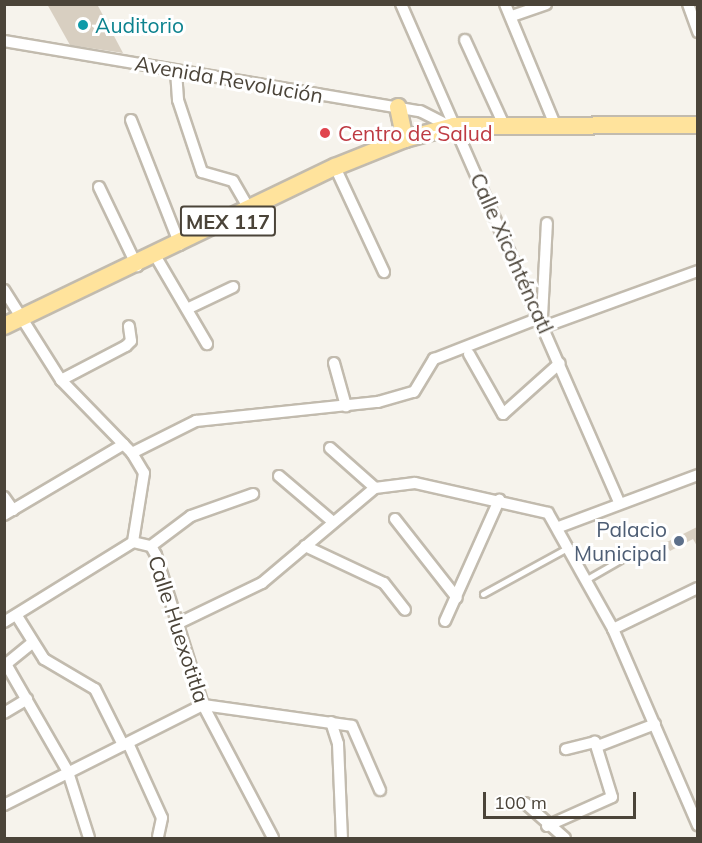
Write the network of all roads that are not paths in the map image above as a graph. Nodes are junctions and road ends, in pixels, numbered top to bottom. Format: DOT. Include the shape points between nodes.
graph roads {
  1 [pos="401,4"];
  2 [pos="505,4"];
  3 [pos="546,4"];
  4 [pos="688,4"];
  5 [pos="512,16"];
  6 [pos="698,32"];
  7 [pos="465,40"];
  8 [pos="4,41"];
  9 [pos="176,71"];
  10 [pos="398,107"];
  11 [pos="131,120"];
  12 [pos="504,125"];
  13 [pos="555,125"];
  14 [pos="698,125"];
  15 [pos="452,126"];
  16 [pos="405,139"];
  17 [pos="335,167"];
  18 [pos="99,187"];
  19 [pos="250,210"];
  20 [pos="547,223"];
  21 [pos="180,245"];
  22 [pos="156,257"];
  23 [pos="137,266"];
  24 [pos="698,271"];
  25 [pos="384,272"];
  26 [pos="233,287"];
  27 [pos="4,290"];
  28 [pos="189,308"];
  29 [pos="21,319"];
  30 [pos="544,322"];
  31 [pos="4,326"];
  32 [pos="129,326"];
  33 [pos="207,344"];
  34 [pos="469,354"];
  35 [pos="334,363"];
  36 [pos="560,363"];
  37 [pos="61,380"];
  38 [pos="346,406"];
  39 [pos="128,448"];
  40 [pos="330,448"];
  41 [pos="698,475"];
  42 [pos="279,476"];
  43 [pos="375,488"];
  44 [pos="254,494"];
  45 [pos="4,497"];
  46 [pos="499,500"];
  47 [pos="620,502"];
  48 [pos="9,512"];
  49 [pos="395,519"];
  50 [pos="333,522"];
  51 [pos="557,523"];
  52 [pos="133,542"];
  53 [pos="151,546"];
  54 [pos="305,546"];
  55 [pos="571,546"];
  56 [pos="634,552"];
  57 [pos="587,579"];
  58 [pos="698,588"];
  59 [pos="483,594"];
  60 [pos="457,598"];
  61 [pos="405,610"];
  62 [pos="16,616"];
  63 [pos="445,621"];
  64 [pos="4,622"];
  65 [pos="179,623"];
  66 [pos="613,629"];
  67 [pos="32,643"];
  68 [pos="27,699"];
  69 [pos="203,705"];
  70 [pos="4,713"];
  71 [pos="331,722"];
  72 [pos="655,724"];
  73 [pos="125,744"];
  74 [pos="598,746"];
  75 [pos="566,749"];
  76 [pos="68,772"];
  77 [pos="380,790"];
  78 [pos="525,803"];
  79 [pos="4,805"];
  80 [pos="698,825"];
  81 [pos="547,832"];
  82 [pos="89,838"];
  83 [pos="159,838"];
  84 [pos="273,838"];
  85 [pos="342,838"];
  86 [pos="565,838"];
  1 -- 15 [label="street, Calle Xicohténcatl"];
  2 -- 5 [label="street"];
  3 -- 5 [label="street"];
  4 -- 6 [label="street"];
  5 -- 13 [label="street"];
  7 -- 12 [label="street"];
  8 -- 9 [label="street, Avenida Revolución"];
  9 -- 10 [label="street, Avenida Revolución"];
  9 -- 19 [label="street" via="178,100 201,172 232,181"];
  10 -- 15 [label="street, Avenida Revolución" via="420,111"];
  10 -- 16 [label="main road"];
  11 -- 21 [label="street"];
  12 -- 13 [label="main road, MEX 117"];
  12 -- 15 [label="main road, MEX 117"];
  13 -- 14 [label="main road, MEX 117"];
  15 -- 16 [label="main road, MEX 117"];
  15 -- 30 [label="street, Calle Xicohténcatl"];
  16 -- 17 [label="main road, MEX 117"];
  17 -- 19 [label="main road, MEX 117"];
  17 -- 25 [label="street"];
  18 -- 23 [label="street"];
  19 -- 21 [label="main road, MEX 117"];
  20 -- 30 [label="street"];
  21 -- 22 [label="main road, MEX 117"];
  22 -- 23 [label="main road, MEX 117"];
  22 -- 28 [label="street"];
  23 -- 29 [label="main road, MEX 117"];
  24 -- 30 [label="street"];
  26 -- 28 [label="street"];
  27 -- 29 [label="street, Calle Huexotitla"];
  28 -- 33 [label="street"];
  29 -- 31 [label="main road, MEX 117"];
  29 -- 37 [label="street, Calle Huexotitla"];
  30 -- 36 [label="street, Calle Xicohténcatl"];
  30 -- 38 [label="street" via="434,359 414,392"];
  32 -- 37 [label="street" via="131,341 126,346"];
  34 -- 36 [label="street" via="503,414"];
  35 -- 38 [label="street"];
  36 -- 47 [label="street, Calle Xicohténcatl" via="584,431"];
  37 -- 39 [label="street, Calle Huexotitla"];
  38 -- 39 [label="street" via="196,421"];
  39 -- 48 [label="street"];
  39 -- 52 [label="street, Calle Huexotitla" via="146,484 133,518"];
  40 -- 43 [label="street"];
  41 -- 47 [label="street"];
  42 -- 50 [label="street"];
  43 -- 46 [label="street" via="415,483"];
  43 -- 50 [label="street"];
  44 -- 53 [label="street" via="191,516"];
  45 -- 48 [label="street"];
  46 -- 51 [label="street"];
  46 -- 60 [label="street"];
  47 -- 51 [label="street"];
  49 -- 60 [label="street"];
  50 -- 54 [label="street"];
  51 -- 55 [label="street"];
  52 -- 53 [label="street, Calle Huexotitla"];
  52 -- 62 [label="street"];
  53 -- 65 [label="street, Calle Huexotitla"];
  54 -- 61 [label="street" via="384,583"];
  54 -- 65 [label="street" via="262,583"];
  55 -- 57 [label="street"];
  55 -- 59 [label="lane"];
  56 -- 57 [label="lane"];
  57 -- 66 [label="street"];
  58 -- 66 [label="street"];
  60 -- 63 [label="street"];
  62 -- 64 [label="street"];
  62 -- 67 [label="street"];
  65 -- 69 [label="street, Calle Huexotitla"];
  66 -- 72 [label="street"];
  67 -- 68 [label="street" via="6,661"];
  67 -- 73 [label="street" via="51,664 94,689"];
  68 -- 70 [label="street"];
  68 -- 76 [label="street"];
  69 -- 71 [label="street"];
  69 -- 73 [label="street"];
  69 -- 84 [label="street, Calle Huexotitla"];
  71 -- 77 [label="street" via="352,726"];
  71 -- 85 [label="street" via="338,744"];
  72 -- 74 [label="street"];
  72 -- 80 [label="street"];
  73 -- 76 [label="street"];
  73 -- 83 [label="street" via="162,818"];
  74 -- 75 [label="street" via="590,739"];
  74 -- 81 [label="street" via="611,799"];
  76 -- 79 [label="street"];
  76 -- 82 [label="street"];
  78 -- 81 [label="street"];
  81 -- 86 [label="street"];
}
